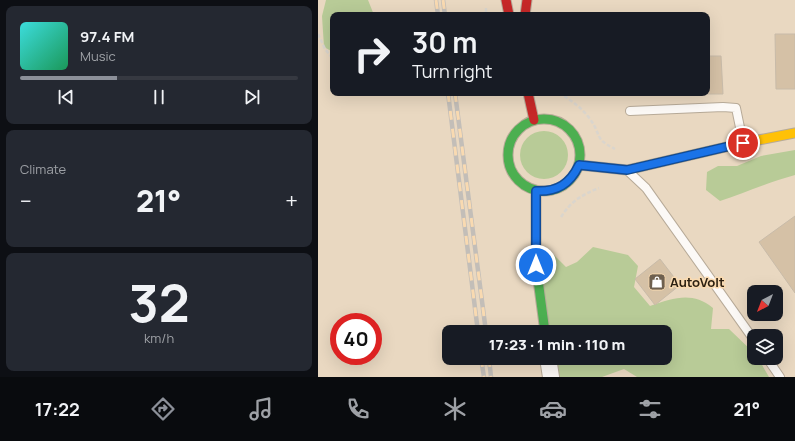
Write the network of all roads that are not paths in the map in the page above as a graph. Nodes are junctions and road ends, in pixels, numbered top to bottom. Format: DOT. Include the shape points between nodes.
graph roads {
  1 [pos="506,0"];
  2 [pos="518,0"];
  3 [pos="527,0"];
  4 [pos="508,12"];
  5 [pos="518,12"];
  6 [pos="525,12"];
  7 [pos="529,96"];
  8 [pos="630,111"];
  9 [pos="534,120"];
  10 [pos="795,133"];
  11 [pos="743,143"];
  12 [pos="579,165"];
  13 [pos="627,170"];
  14 [pos="536,191"];
  15 [pos="544,325"];
  16 [pos="747,330"];
  17 [pos="549,365"];
  18 [pos="772,365"];
  19 [pos="551,377"];
  20 [pos="780,377"];
  1 -- 4 [label="street"];
  2 -- 5 [label="street"];
  3 -- 6 [label="street"];
  7 -- 9 [label="street"];
  8 -- 11 [label="lane" via="736,108"];
  9 -- 12 [label="street" via="556,121 574,134 580,154"];
  9 -- 14 [label="street" via="523,125 515,134 509,144 508,156 510,168 516,178"];
  10 -- 11 [label="street"];
  11 -- 13 [label="street"];
  12 -- 13 [label="street"];
  12 -- 14 [label="street" via="567,183 557,189"];
  13 -- 16 [label="lane" via="646,188"];
  14 -- 15 [label="street" via="536,265"];
  17 -- 19 [label="street"];
  18 -- 20 [label="lane"];
}
